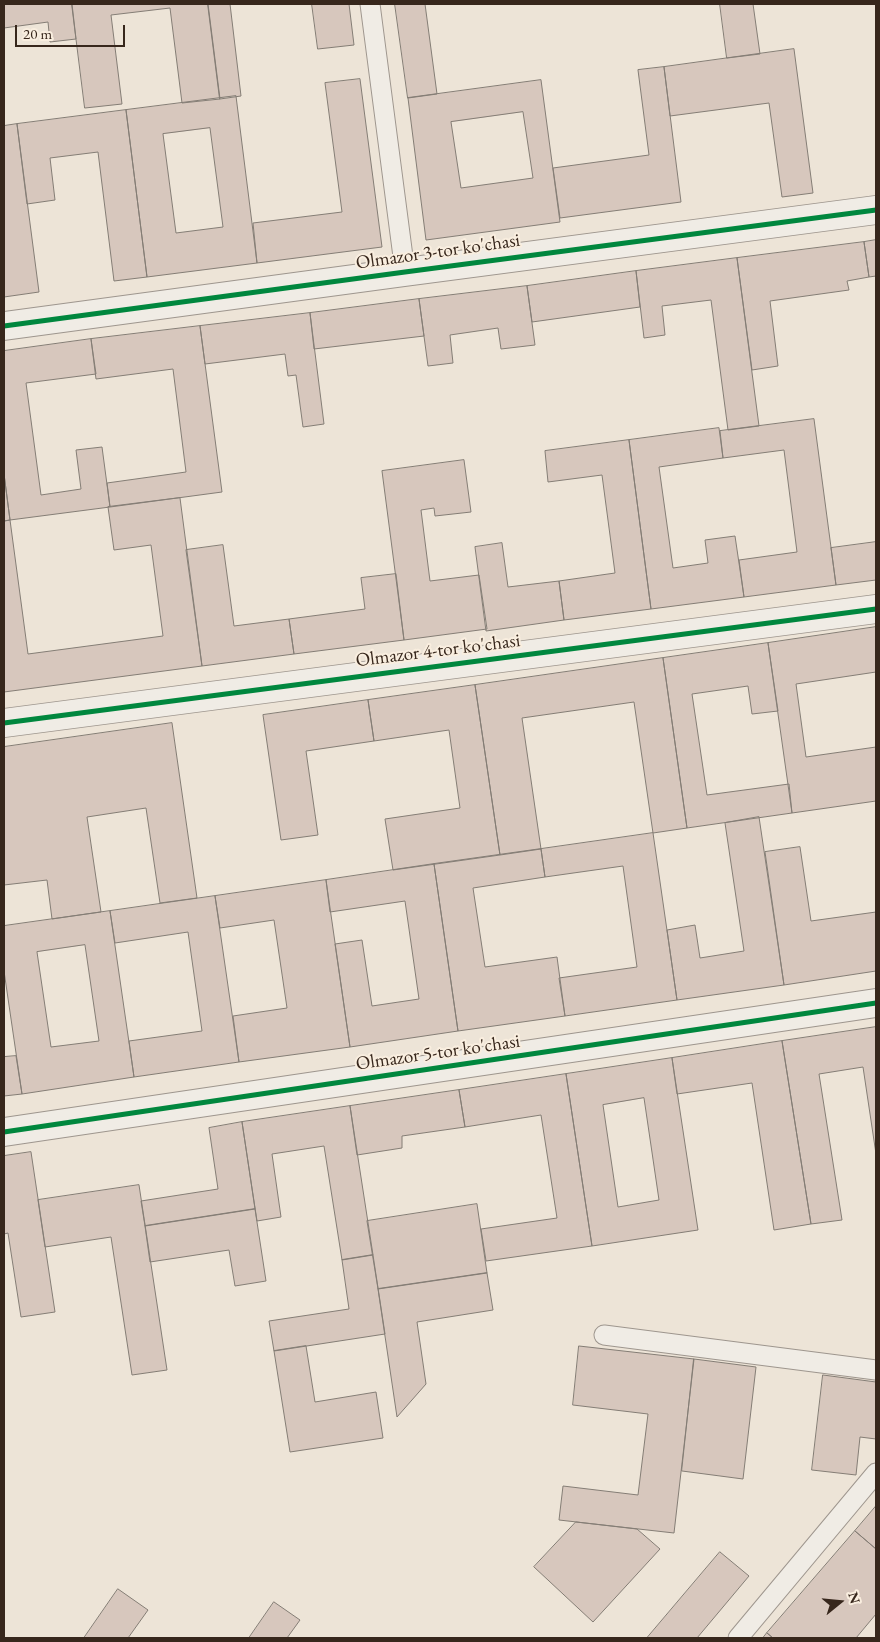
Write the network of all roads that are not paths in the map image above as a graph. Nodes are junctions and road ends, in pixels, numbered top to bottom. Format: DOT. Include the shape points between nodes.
graph roads {
  1 [pos="370,4"];
  2 [pos="876,210"];
  3 [pos="405,272"];
  4 [pos="4,326"];
  5 [pos="876,609"];
  6 [pos="4,723"];
  7 [pos="876,1003"];
  8 [pos="4,1132"];
  9 [pos="604,1335"];
  10 [pos="876,1370"];
  11 [pos="876,1473"];
  12 [pos="738,1638"];
  1 -- 3 [label="lane"];
  2 -- 3 [label="street, Olmazor 3-tor ko'chasi"];
  3 -- 4 [label="street, Olmazor 3-tor ko'chasi"];
  5 -- 6 [label="street, Olmazor 4-tor ko'chasi"];
  7 -- 8 [label="street, Olmazor 5-tor ko'chasi"];
  9 -- 10 [label="lane"];
  11 -- 12 [label="lane"];
}
